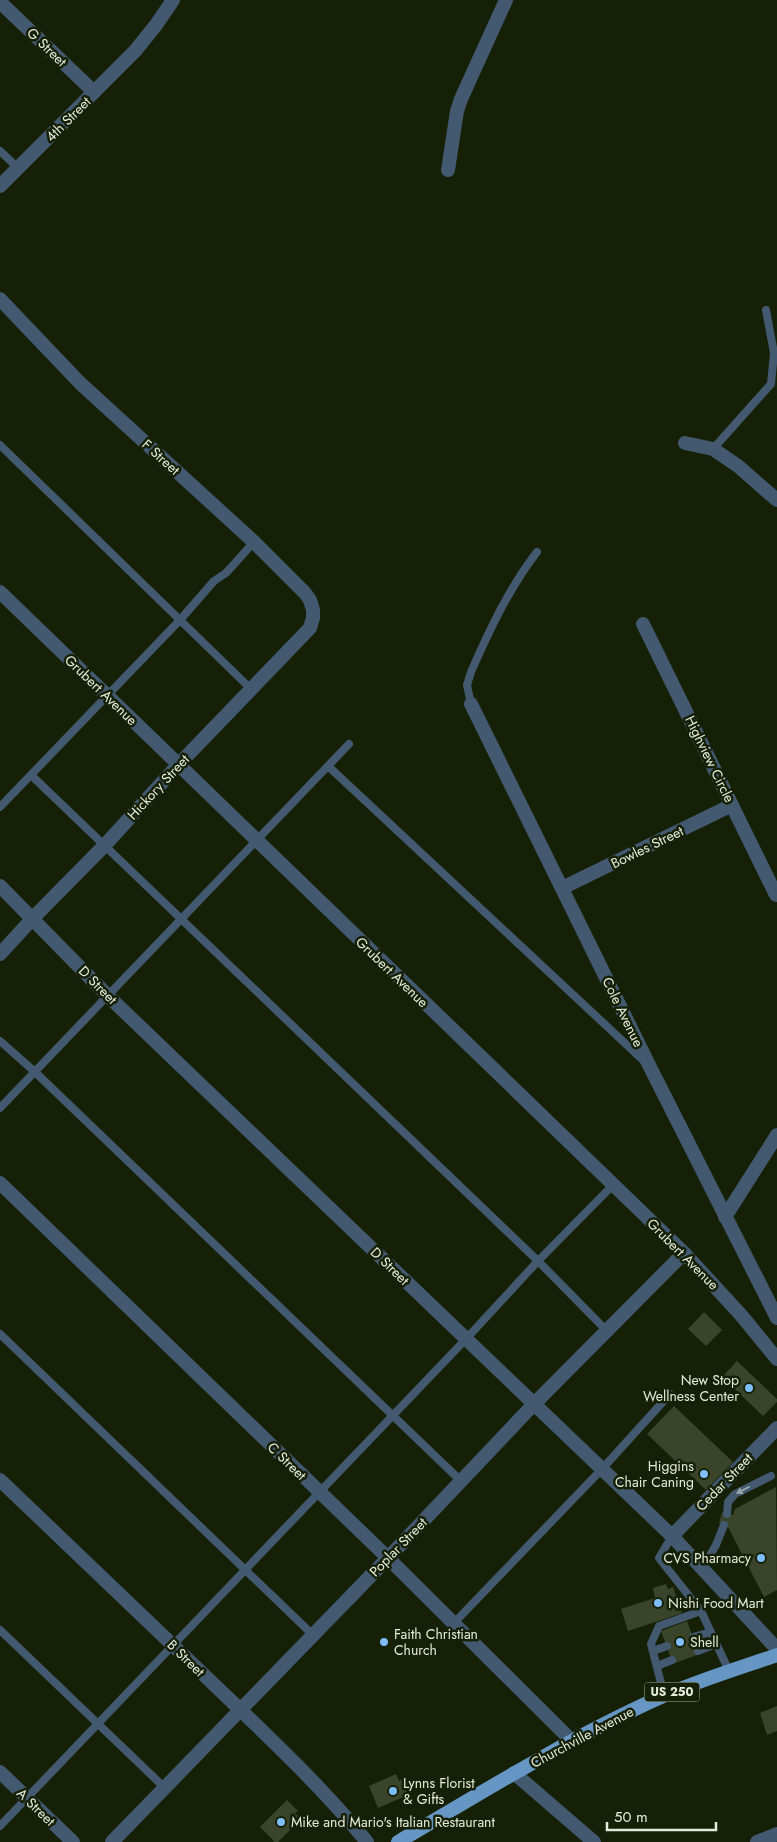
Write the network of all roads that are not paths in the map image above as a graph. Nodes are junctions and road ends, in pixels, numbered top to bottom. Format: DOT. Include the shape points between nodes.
graph roads {
  1 [pos="172,0"];
  2 [pos="506,0"];
  3 [pos="0,2"];
  4 [pos="94,92"];
  5 [pos="0,151"];
  6 [pos="18,168"];
  7 [pos="448,170"];
  8 [pos="0,186"];
  9 [pos="0,298"];
  10 [pos="766,310"];
  11 [pos="685,443"];
  12 [pos="0,445"];
  13 [pos="713,449"];
  14 [pos="777,500"];
  15 [pos="254,542"];
  16 [pos="536,552"];
  17 [pos="0,592"];
  18 [pos="313,618"];
  19 [pos="180,620"];
  20 [pos="643,624"];
  21 [pos="251,689"];
  22 [pos="107,696"];
  23 [pos="471,704"];
  24 [pos="349,744"];
  25 [pos="178,764"];
  26 [pos="328,766"];
  27 [pos="31,775"];
  28 [pos="732,805"];
  29 [pos="0,807"];
  30 [pos="257,840"];
  31 [pos="104,846"];
  32 [pos="0,886"];
  33 [pos="562,888"];
  34 [pos="776,894"];
  35 [pos="33,918"];
  36 [pos="182,921"];
  37 [pos="0,954"];
  38 [pos="108,996"];
  39 [pos="0,1041"];
  40 [pos="650,1067"];
  41 [pos="35,1072"];
  42 [pos="0,1108"];
  43 [pos="777,1136"];
  44 [pos="0,1183"];
  45 [pos="613,1185"];
  46 [pos="725,1217"];
  47 [pos="684,1253"];
  48 [pos="538,1261"];
  49 [pos="777,1318"];
  50 [pos="607,1331"];
  51 [pos="0,1334"];
  52 [pos="466,1339"];
  53 [pos="777,1359"];
  54 [pos="670,1394"];
  55 [pos="534,1404"];
  56 [pos="392,1416"];
  57 [pos="777,1428"];
  58 [pos="602,1469"];
  59 [pos="771,1476"];
  60 [pos="0,1480"];
  61 [pos="461,1481"];
  62 [pos="319,1492"];
  63 [pos="727,1514"];
  64 [pos="724,1525"];
  65 [pos="672,1536"];
  66 [pos="388,1558"];
  67 [pos="702,1568"];
  68 [pos="246,1569"];
  69 [pos="701,1611"];
  70 [pos="454,1623"];
  71 [pos="0,1630"];
  72 [pos="711,1632"];
  73 [pos="313,1635"];
  74 [pos="693,1637"];
  75 [pos="716,1644"];
  76 [pos="173,1645"];
  77 [pos="667,1646"];
  78 [pos="777,1649"];
  79 [pos="653,1651"];
  80 [pos="698,1651"];
  81 [pos="777,1655"];
  82 [pos="672,1660"];
  83 [pos="657,1666"];
  84 [pos="729,1671"];
  85 [pos="664,1696"];
  86 [pos="240,1710"];
  87 [pos="98,1724"];
  88 [pos="572,1741"];
  89 [pos="0,1772"];
  90 [pos="514,1773"];
  91 [pos="164,1788"];
  92 [pos="27,1798"];
  93 [pos="0,1826"];
  94 [pos="777,1834"];
  95 [pos="73,1842"];
  96 [pos="112,1842"];
  97 [pos="367,1842"];
  98 [pos="398,1842"];
  99 [pos="594,1842"];
  100 [pos="756,1842"];
  1 -- 4 [label="street, 4th Street" via="135,51"];
  2 -- 7 [label="street" via="457,111"];
  3 -- 4 [label="street, G Street"];
  4 -- 6 [label="street, 4th Street"];
  5 -- 6 [label="lane"];
  6 -- 8 [label="street, 4th Street"];
  9 -- 15 [label="street, F Street" via="80,383"];
  10 -- 13 [label="lane" via="774,353 771,384"];
  11 -- 13 [label="street"];
  12 -- 19 [label="lane"];
  13 -- 14 [label="street"];
  15 -- 18 [label="street, F Street" via="305,593"];
  15 -- 19 [label="lane"];
  16 -- 23 [label="lane" via="510,592 471,672 467,685"];
  17 -- 22 [label="street, Grubert Avenue"];
  18 -- 21 [label="street, Hickory Street" via="310,628"];
  19 -- 21 [label="lane"];
  19 -- 22 [label="lane"];
  20 -- 28 [label="street, Highview Circle"];
  21 -- 25 [label="street, Hickory Street"];
  22 -- 25 [label="street, Grubert Avenue"];
  22 -- 27 [label="lane"];
  23 -- 33 [label="street, Cole Avenue"];
  24 -- 26 [label="lane"];
  25 -- 30 [label="street, Grubert Avenue"];
  25 -- 31 [label="street, Hickory Street"];
  26 -- 30 [label="lane"];
  26 -- 40 [label="lane"];
  27 -- 29 [label="lane"];
  27 -- 31 [label="lane"];
  28 -- 33 [label="street, Bowles Street"];
  28 -- 34 [label="street, Highview Circle"];
  30 -- 36 [label="lane"];
  30 -- 45 [label="street, Grubert Avenue"];
  31 -- 35 [label="street, Hickory Street"];
  31 -- 36 [label="lane"];
  32 -- 35 [label="street, D Street"];
  33 -- 40 [label="street, Cole Avenue"];
  35 -- 37 [label="street, Hickory Street"];
  35 -- 38 [label="street, D Street"];
  36 -- 38 [label="lane"];
  36 -- 48 [label="lane"];
  38 -- 41 [label="lane"];
  38 -- 52 [label="street, D Street"];
  39 -- 41 [label="lane"];
  40 -- 46 [label="street, Cole Avenue"];
  41 -- 42 [label="lane"];
  41 -- 56 [label="lane"];
  43 -- 46 [label="street"];
  44 -- 62 [label="street, C Street"];
  45 -- 47 [label="street, Grubert Avenue"];
  45 -- 48 [label="lane"];
  46 -- 49 [label="street, Cole Avenue"];
  47 -- 50 [label="street, Poplar Street"];
  47 -- 53 [label="street, Grubert Avenue" via="741,1314"];
  48 -- 50 [label="lane"];
  48 -- 52 [label="lane"];
  50 -- 55 [label="street, Poplar Street"];
  51 -- 68 [label="lane"];
  52 -- 55 [label="street, D Street"];
  52 -- 56 [label="lane"];
  54 -- 58 [label="lane"];
  55 -- 58 [label="street, D Street"];
  55 -- 61 [label="street, Poplar Street"];
  56 -- 61 [label="lane"];
  56 -- 62 [label="lane"];
  57 -- 65 [label="street, Cedar Street"];
  58 -- 65 [label="street, D Street"];
  58 -- 70 [label="lane"];
  59 -- 63 [label="lane, one-way" via="735,1494 728,1502"];
  60 -- 76 [label="street, B Street"];
  61 -- 66 [label="street, Poplar Street"];
  62 -- 66 [label="street, C Street"];
  62 -- 68 [label="lane"];
  64 -- 67 [label="lane"];
  65 -- 67 [label="street, D Street"];
  65 -- 69 [label="lane" via="659,1558"];
  66 -- 70 [label="street, C Street"];
  66 -- 73 [label="street, Poplar Street"];
  67 -- 78 [label="street, D Street"];
  68 -- 73 [label="lane"];
  68 -- 76 [label="lane"];
  69 -- 72 [label="lane"];
  69 -- 79 [label="lane" via="659,1626 651,1644"];
  70 -- 88 [label="street, C Street"];
  71 -- 87 [label="lane"];
  72 -- 74 [label="lane"];
  72 -- 75 [label="lane"];
  73 -- 86 [label="street, Poplar Street"];
  75 -- 80 [label="lane"];
  75 -- 84 [label="lane"];
  76 -- 86 [label="street, B Street"];
  76 -- 87 [label="lane"];
  77 -- 79 [label="lane"];
  79 -- 83 [label="lane"];
  81 -- 84 [label="main road, Churchville Avenue / US 250"];
  82 -- 83 [label="lane"];
  83 -- 85 [label="lane"];
  84 -- 85 [label="main road, Churchville Avenue / US 250"];
  85 -- 88 [label="main road, Churchville Avenue / US 250"];
  86 -- 91 [label="street, Poplar Street"];
  86 -- 97 [label="street, B Street" via="297,1765"];
  87 -- 91 [label="lane"];
  87 -- 92 [label="lane"];
  88 -- 90 [label="main road, Churchville Avenue / US 250"];
  89 -- 92 [label="street, A Street"];
  90 -- 98 [label="main road, Churchville Avenue / US 250"];
  90 -- 99 [label="street"];
  91 -- 96 [label="street, Poplar Street"];
  92 -- 93 [label="lane"];
  92 -- 95 [label="street, A Street"];
  94 -- 100 [label="street"];
}
